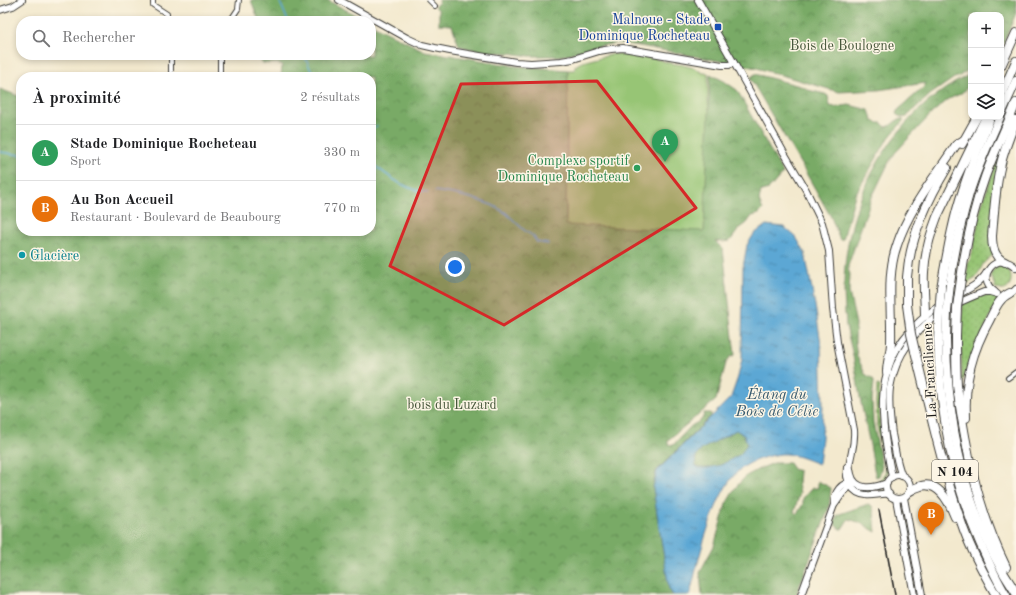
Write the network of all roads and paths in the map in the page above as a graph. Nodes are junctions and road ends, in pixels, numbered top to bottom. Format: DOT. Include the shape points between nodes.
graph roads {
  1 [pos="22,0"];
  2 [pos="153,0"];
  3 [pos="238,0"];
  4 [pos="429,0"];
  5 [pos="698,0"];
  6 [pos="342,1"];
  7 [pos="436,6"];
  8 [pos="0,10"];
  9 [pos="166,16"];
  10 [pos="233,16"];
  11 [pos="368,16"];
  12 [pos="376,21"];
  13 [pos="1016,33"];
  14 [pos="1004,59"];
  15 [pos="171,60"];
  16 [pos="220,60"];
  17 [pos="1016,61"];
  18 [pos="734,63"];
  19 [pos="171,72"];
  20 [pos="220,72"];
  21 [pos="1016,81"];
  22 [pos="1004,88"];
  23 [pos="1016,103"];
  24 [pos="1004,107"];
  25 [pos="975,120"];
  26 [pos="985,120"];
  27 [pos="990,120"];
  28 [pos="999,120"];
  29 [pos="1016,120"];
  30 [pos="964,140"];
  31 [pos="1012,265"];
  32 [pos="988,272"];
  33 [pos="1013,291"];
  34 [pos="997,294"];
  35 [pos="925,316"];
  36 [pos="942,338"];
  37 [pos="887,372"];
  38 [pos="1016,372"];
  39 [pos="1008,378"];
  40 [pos="964,430"];
  41 [pos="902,476"];
  42 [pos="892,477"];
  43 [pos="851,483"];
  44 [pos="887,483"];
  45 [pos="862,494"];
  46 [pos="889,494"];
  47 [pos="907,495"];
  48 [pos="841,496"];
  49 [pos="896,499"];
  50 [pos="834,505"];
  51 [pos="965,531"];
  52 [pos="1010,584"];
  53 [pos="1016,592"];
  54 [pos="801,595"];
  55 [pos="914,595"];
  56 [pos="922,595"];
  57 [pos="996,595"];
  58 [pos="1006,595"];
  1 -- 8 [label="main road"];
  2 -- 9 [label="street" via="154,5"];
  3 -- 10 [label="street" via="238,9"];
  4 -- 7 [label="street"];
  5 -- 18 [label="main road"];
  6 -- 11 [label="main road"];
  12 -- 18 [label="main road" via="422,45 509,61 561,61 599,51 624,48 722,65"];
  13 -- 14 [label="highway"];
  15 -- 19 [label="street"];
  16 -- 20 [label="street"];
  17 -- 22 [label="highway"];
  18 -- 43 [label="main road" via="822,223 829,251 837,342 854,430 854,444 846,474"];
  21 -- 24 [label="highway"];
  23 -- 40 [label="highway, bridge" via="978,197 961,279 956,336 957,386"];
  25 -- 30 [label="highway"];
  26 -- 35 [label="highway" via="931,231 924,272"];
  27 -- 36 [label="highway, La Francilienne / N 104, bridge" via="962,191 951,232 941,288 939,315"];
  28 -- 36 [label="highway, La Francilienne / N 104, bridge" via="985,150 958,234"];
  29 -- 31 [label="highway" via="1000,167 992,236 995,252 1000,259"];
  30 -- 37 [label="highway" via="956,145 915,207 896,246 890,284 891,346"];
  30 -- 51 [label="highway, bridge" via="934,190 919,223 907,278 915,351 950,487"];
  31 -- 32 [label="main road" via="999,262 993,264"];
  32 -- 34 [label="main road" via="988,285"];
  32 -- 35 [label="main road" via="977,284"];
  33 -- 34 [label="main road" via="1004,295"];
  33 -- 40 [label="highway" via="1000,301 974,353 966,387"];
  34 -- 41 [label="main road" via="984,292 945,310 918,331 902,354 892,380 890,416"];
  35 -- 37 [label="main road" via="903,340"];
  36 -- 52 [label="highway, La Francilienne / N 104" via="959,456 984,534"];
  36 -- 58 [label="highway, La Francilienne / N 104" via="939,362 942,408 958,483 977,536"];
  37 -- 42 [label="main road" via="882,416"];
  38 -- 39 [label="street"];
  40 -- 52 [label="highway" via="977,491 990,532 1009,573"];
  41 -- 42 [label="main road"];
  41 -- 47 [label="main road" via="909,481"];
  42 -- 44 [label="main road"];
  43 -- 44 [label="main road" via="869,488"];
  43 -- 45 [label="main road"];
  43 -- 48 [label="main road"];
  43 -- 50 [label="main road" via="842,485 833,502"];
  44 -- 46 [label="main road"];
  45 -- 46 [label="main road"];
  45 -- 48 [label="main road"];
  46 -- 49 [label="main road"];
  47 -- 49 [label="main road"];
  47 -- 51 [label="highway" via="925,485 939,490 959,526"];
  47 -- 56 [label="main road"];
  48 -- 50 [label="main road"];
  49 -- 55 [label="main road"];
  50 -- 54 [label="main road"];
  51 -- 57 [label="highway"];
  52 -- 53 [label="highway, La Francilienne / N 104"];
}
